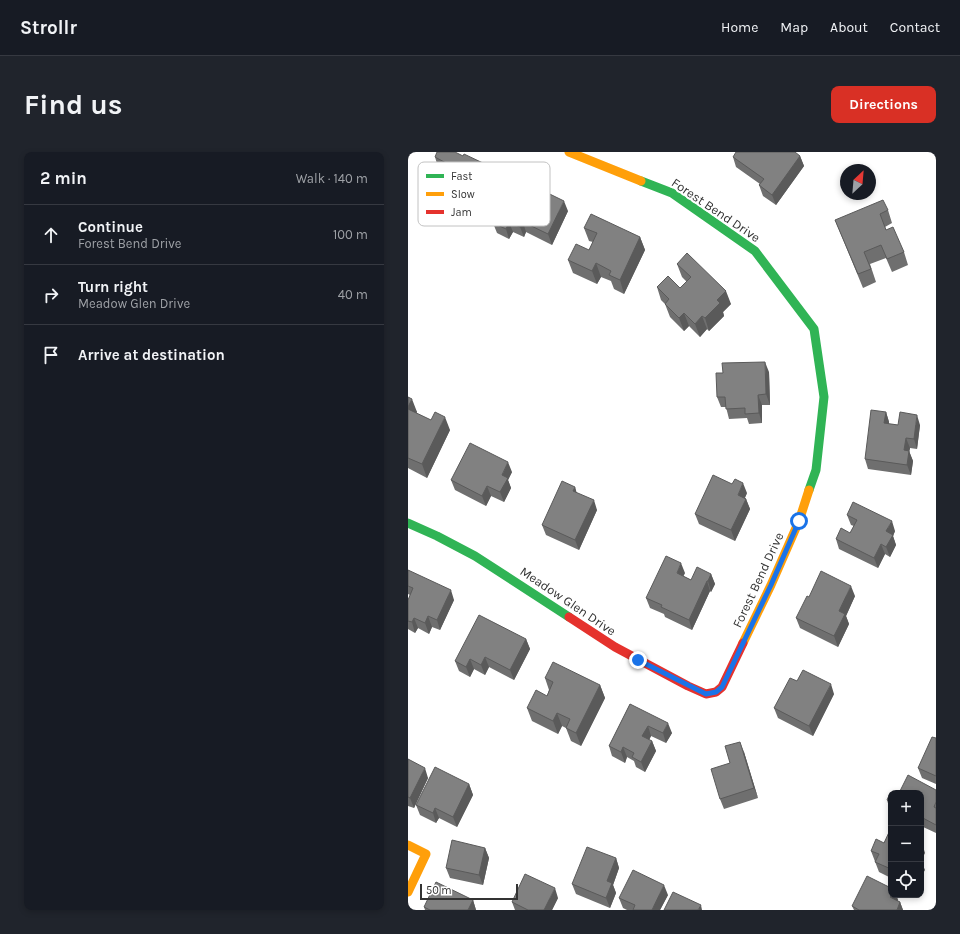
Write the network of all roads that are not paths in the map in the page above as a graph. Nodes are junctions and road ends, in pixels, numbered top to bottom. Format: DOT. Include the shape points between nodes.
graph roads {
  1 [pos="569,152"];
  2 [pos="408,523"];
  3 [pos="716,692"];
  4 [pos="408,845"];
  5 [pos="408,892"];
  1 -- 3 [label="street, Forest Bend Drive" via="672,193 755,251 814,330 824,397 816,470 799,521 771,585 722,687"];
  2 -- 3 [label="street, Meadow Glen Drive" via="475,556 626,654 706,694"];
  4 -- 5 [label="street" via="426,854"];
}
